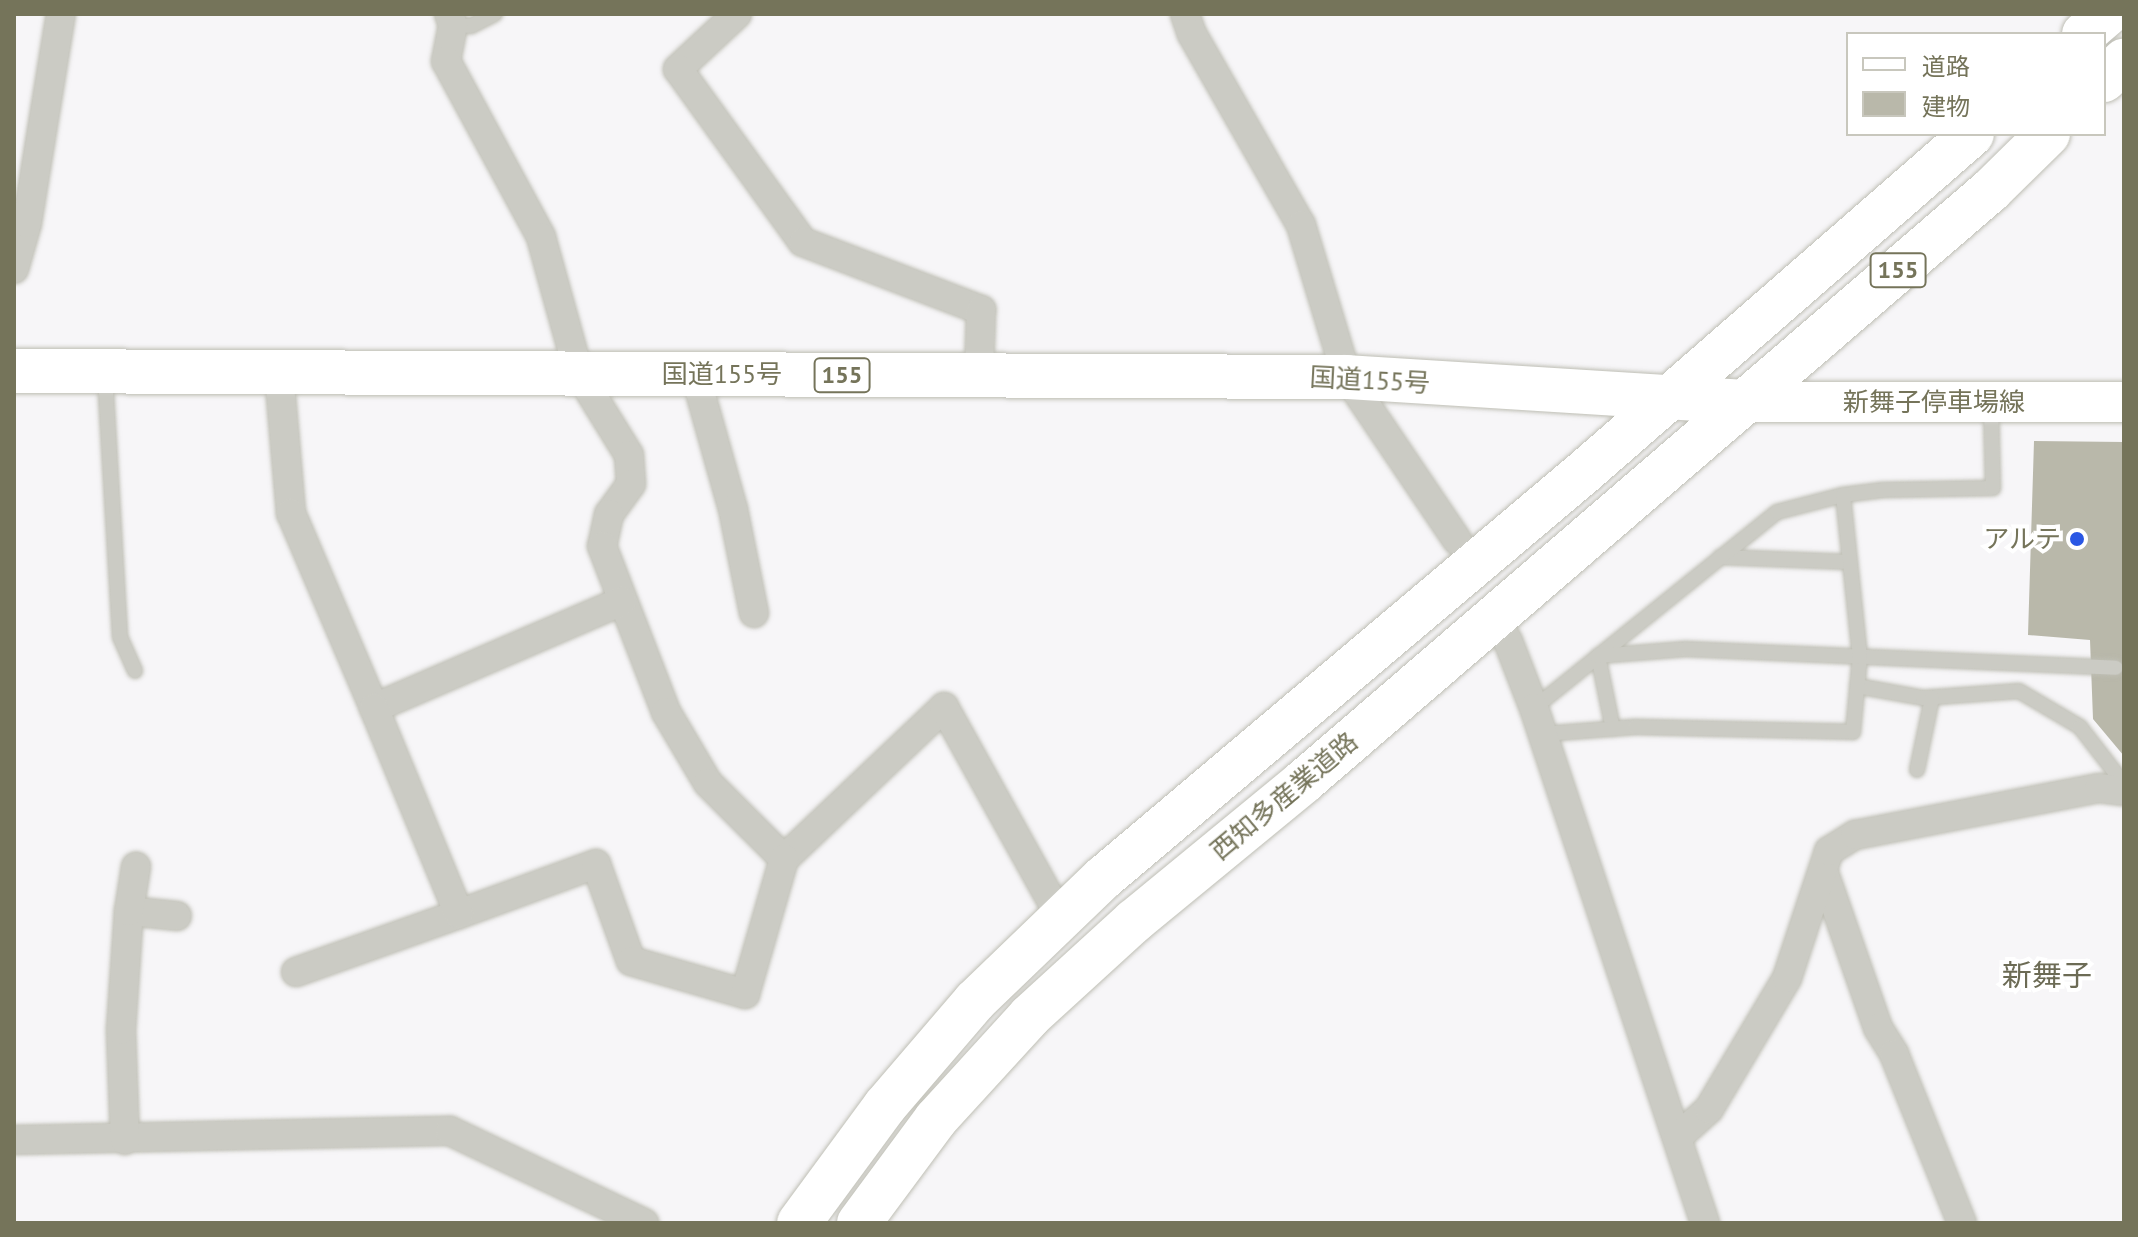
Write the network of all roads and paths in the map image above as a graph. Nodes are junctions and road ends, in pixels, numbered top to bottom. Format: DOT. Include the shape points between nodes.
graph roads {
  1 [pos="61,14"];
  2 [pos="495,14"];
  3 [pos="737,14"];
  4 [pos="1185,14"];
  5 [pos="2107,14"];
  6 [pos="451,19"];
  7 [pos="2086,32"];
  8 [pos="2124,61"];
  9 [pos="2106,78"];
  10 [pos="1970,136"];
  11 [pos="2046,136"];
  12 [pos="14,269"];
  13 [pos="14,371"];
  14 [pos="106,371"];
  15 [pos="279,373"];
  16 [pos="579,374"];
  17 [pos="695,374"];
  18 [pos="979,375"];
  19 [pos="1347,377"];
  20 [pos="1669,399"];
  21 [pos="1743,402"];
  22 [pos="1991,402"];
  23 [pos="2124,402"];
  24 [pos="1843,495"];
  25 [pos="1457,540"];
  26 [pos="1720,557"];
  27 [pos="1850,562"];
  28 [pos="622,601"];
  29 [pos="754,613"];
  30 [pos="1493,617"];
  31 [pos="1598,656"];
  32 [pos="1860,657"];
  33 [pos="2116,668"];
  34 [pos="135,671"];
  35 [pos="1857,686"];
  36 [pos="1932,698"];
  37 [pos="374,708"];
  38 [pos="1538,721"];
  39 [pos="1613,729"];
  40 [pos="1917,770"];
  41 [pos="2124,784"];
  42 [pos="2124,791"];
  43 [pos="784,859"];
  44 [pos="136,867"];
  45 [pos="1823,870"];
  46 [pos="129,911"];
  47 [pos="459,914"];
  48 [pos="177,916"];
  49 [pos="1061,918"];
  50 [pos="296,972"];
  51 [pos="1678,1137"];
  52 [pos="14,1140"];
  53 [pos="125,1140"];
  54 [pos="644,1223"];
  55 [pos="799,1223"];
  56 [pos="859,1223"];
  57 [pos="1705,1223"];
  58 [pos="1962,1223"];
  1 -- 12 [label="street" via="27,223"];
  2 -- 6 [label="lane" via="471,26"];
  3 -- 18 [label="street" via="678,69 803,242 981,310"];
  4 -- 19 [label="street" via="1301,225"];
  5 -- 7 [label="highway"];
  6 -- 16 [label="street" via="446,61 541,237"];
  8 -- 9 [label="highway"];
  10 -- 20 [label="highway, 155"];
  11 -- 21 [label="highway, 155" via="1991,190"];
  13 -- 14 [label="highway, 国道155号 / 155"];
  14 -- 15 [label="highway, 国道155号 / 155"];
  14 -- 34 [label="lane" via="103,393 120,637"];
  15 -- 16 [label="highway, 国道155号 / 155"];
  15 -- 37 [label="street" via="291,513"];
  16 -- 17 [label="highway, 国道155号 / 155"];
  16 -- 28 [label="street" via="629,455 631,484 609,514 602,546"];
  17 -- 18 [label="highway, 国道155号 / 155"];
  17 -- 29 [label="street" via="733,509"];
  18 -- 19 [label="highway, 国道155号 / 155"];
  19 -- 20 [label="highway, 国道155号 / 155"];
  19 -- 25 [label="street"];
  20 -- 21 [label="highway, 国道155号 / 155"];
  20 -- 49 [label="highway, 西知多産業道路 / 155"];
  21 -- 22 [label="main road, 新舞子停車場線"];
  21 -- 30 [label="highway, 西知多産業道路 / 155"];
  22 -- 23 [label="main road, 新舞子停車場線"];
  22 -- 24 [label="lane" via="1993,488"];
  24 -- 26 [label="lane" via="1777,512"];
  24 -- 27 [label="lane"];
  26 -- 27 [label="lane"];
  26 -- 31 [label="lane"];
  27 -- 32 [label="lane"];
  28 -- 37 [label="street"];
  28 -- 43 [label="street" via="666,712 708,783"];
  30 -- 38 [label="street" via="1508,641"];
  30 -- 56 [label="highway, 西知多産業道路 / 155" via="1134,921 1030,1016 936,1119"];
  31 -- 32 [label="lane" via="1686,649"];
  31 -- 38 [label="lane"];
  31 -- 39 [label="lane"];
  32 -- 33 [label="lane"];
  32 -- 35 [label="lane"];
  35 -- 36 [label="lane"];
  35 -- 39 [label="lane" via="1853,732"];
  36 -- 40 [label="lane"];
  36 -- 41 [label="lane" via="2019,691 2080,727"];
  37 -- 47 [label="street"];
  38 -- 39 [label="lane"];
  38 -- 51 [label="street"];
  42 -- 45 [label="street" via="2099,788 1855,835 1829,851"];
  43 -- 47 [label="street" via="745,994 631,961 596,864"];
  43 -- 49 [label="street" via="944,707"];
  44 -- 46 [label="street"];
  45 -- 51 [label="street" via="1787,978 1709,1109"];
  45 -- 58 [label="street" via="1873,1015"];
  46 -- 48 [label="street"];
  46 -- 53 [label="street" via="121,1030"];
  47 -- 50 [label="street"];
  49 -- 55 [label="highway, 西知多産業道路 / 155" via="975,1001 885,1106"];
  51 -- 57 [label="street"];
  52 -- 53 [label="street"];
  53 -- 54 [label="street" via="450,1131"];
}
